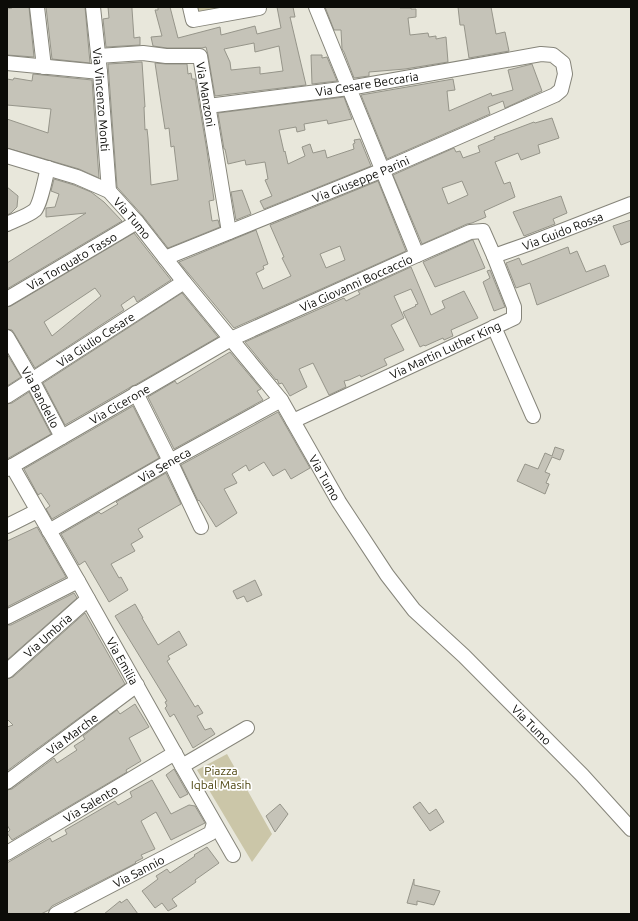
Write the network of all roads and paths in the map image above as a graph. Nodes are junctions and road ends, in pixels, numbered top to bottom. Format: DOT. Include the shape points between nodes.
graph roads {
  1 [pos="37,7"];
  2 [pos="93,7"];
  3 [pos="190,7"];
  4 [pos="259,7"];
  5 [pos="316,7"];
  6 [pos="98,56"];
  7 [pos="7,63"];
  8 [pos="44,67"];
  9 [pos="100,72"];
  10 [pos="349,88"];
  11 [pos="555,95"];
  12 [pos="208,106"];
  13 [pos="7,156"];
  14 [pos="48,168"];
  15 [pos="383,170"];
  16 [pos="109,192"];
  17 [pos="631,204"];
  18 [pos="137,222"];
  19 [pos="7,224"];
  20 [pos="229,232"];
  21 [pos="477,232"];
  22 [pos="417,255"];
  23 [pos="494,256"];
  24 [pos="165,258"];
  25 [pos="184,282"];
  26 [pos="7,300"];
  27 [pos="494,327"];
  28 [pos="7,337"];
  29 [pos="231,339"];
  30 [pos="32,380"];
  31 [pos="136,393"];
  32 [pos="7,396"];
  33 [pos="281,400"];
  34 [pos="532,416"];
  35 [pos="293,421"];
  36 [pos="62,436"];
  37 [pos="170,461"];
  38 [pos="9,468"];
  39 [pos="37,511"];
  40 [pos="7,526"];
  41 [pos="201,528"];
  42 [pos="49,531"];
  43 [pos="78,581"];
  44 [pos="88,599"];
  45 [pos="7,617"];
  46 [pos="7,671"];
  47 [pos="137,685"];
  48 [pos="247,728"];
  49 [pos="175,753"];
  50 [pos="182,766"];
  51 [pos="7,782"];
  52 [pos="214,823"];
  53 [pos="631,830"];
  54 [pos="7,853"];
  55 [pos="233,855"];
  56 [pos="56,914"];
  1 -- 8 [label="street"];
  2 -- 6 [label="street, Via Vincenzo Monti"];
  3 -- 4 [label="street" via="193,20"];
  5 -- 10 [label="street"];
  6 -- 9 [label="street, Via Vincenzo Monti"];
  6 -- 12 [label="street, Via Manzoni" via="144,53 200,56"];
  7 -- 8 [label="street"];
  8 -- 9 [label="street"];
  9 -- 16 [label="street, Via Vincenzo Monti"];
  10 -- 11 [label="street, Via Cesare Beccaria" via="541,54 553,55 563,63 565,74 561,90"];
  10 -- 12 [label="street, Via Cesare Beccaria"];
  10 -- 15 [label="street"];
  11 -- 15 [label="street, Via Giuseppe Parini"];
  12 -- 20 [label="street, Via Manzoni"];
  13 -- 14 [label="street, Via Tumo"];
  14 -- 16 [label="street, Via Tumo" via="77,177"];
  14 -- 19 [label="street" via="37,207"];
  15 -- 20 [label="street, Via Giuseppe Parini"];
  15 -- 22 [label="street"];
  16 -- 18 [label="street, Via Tumo"];
  17 -- 23 [label="street, Via Guido Rossa"];
  18 -- 24 [label="street, Via Tumo"];
  18 -- 26 [label="street, Via Torquato Tasso"];
  20 -- 24 [label="street, Via Giuseppe Parini"];
  21 -- 22 [label="street, Via Giovanni Boccaccio"];
  21 -- 23 [label="street, Via Martin Luther King"];
  22 -- 29 [label="street, Via Giovanni Boccaccio"];
  23 -- 27 [label="street, Via Martin Luther King" via="514,307 514,318"];
  24 -- 25 [label="street, Via Tumo"];
  25 -- 29 [label="street, Via Tumo"];
  25 -- 30 [label="street, Via Giulio Cesare"];
  27 -- 34 [label="street"];
  27 -- 35 [label="street, Via Martin Luther King"];
  28 -- 30 [label="street, Via Bandello"];
  29 -- 31 [label="street, Via Cicerone"];
  29 -- 33 [label="street, Via Tumo"];
  30 -- 32 [label="street, Via Giulio Cesare"];
  30 -- 36 [label="street, Via Bandello"];
  31 -- 36 [label="street, Via Cicerone"];
  31 -- 37 [label="street"];
  33 -- 35 [label="street, Via Tumo"];
  33 -- 37 [label="street, Via Seneca"];
  35 -- 53 [label="street, Via Tumo" via="339,502 387,575 414,610 577,769"];
  36 -- 38 [label="street, Via Cicerone"];
  37 -- 41 [label="street"];
  37 -- 42 [label="street, Via Seneca"];
  38 -- 39 [label="street, Via Emilia"];
  39 -- 40 [label="street"];
  39 -- 42 [label="street, Via Emilia"];
  42 -- 43 [label="street, Via Emilia"];
  43 -- 44 [label="street, Via Emilia"];
  43 -- 45 [label="street"];
  44 -- 46 [label="street, Via Umbria"];
  44 -- 47 [label="street, Via Emilia"];
  47 -- 49 [label="street, Via Emilia"];
  47 -- 51 [label="street, Via Marche"];
  48 -- 50 [label="street"];
  49 -- 50 [label="street, Via Emilia"];
  49 -- 54 [label="street, Via Salento"];
  50 -- 52 [label="street, Via Emilia"];
  52 -- 55 [label="street, Via Emilia"];
  52 -- 56 [label="street, Via Sannio" via="211,833"];
}
